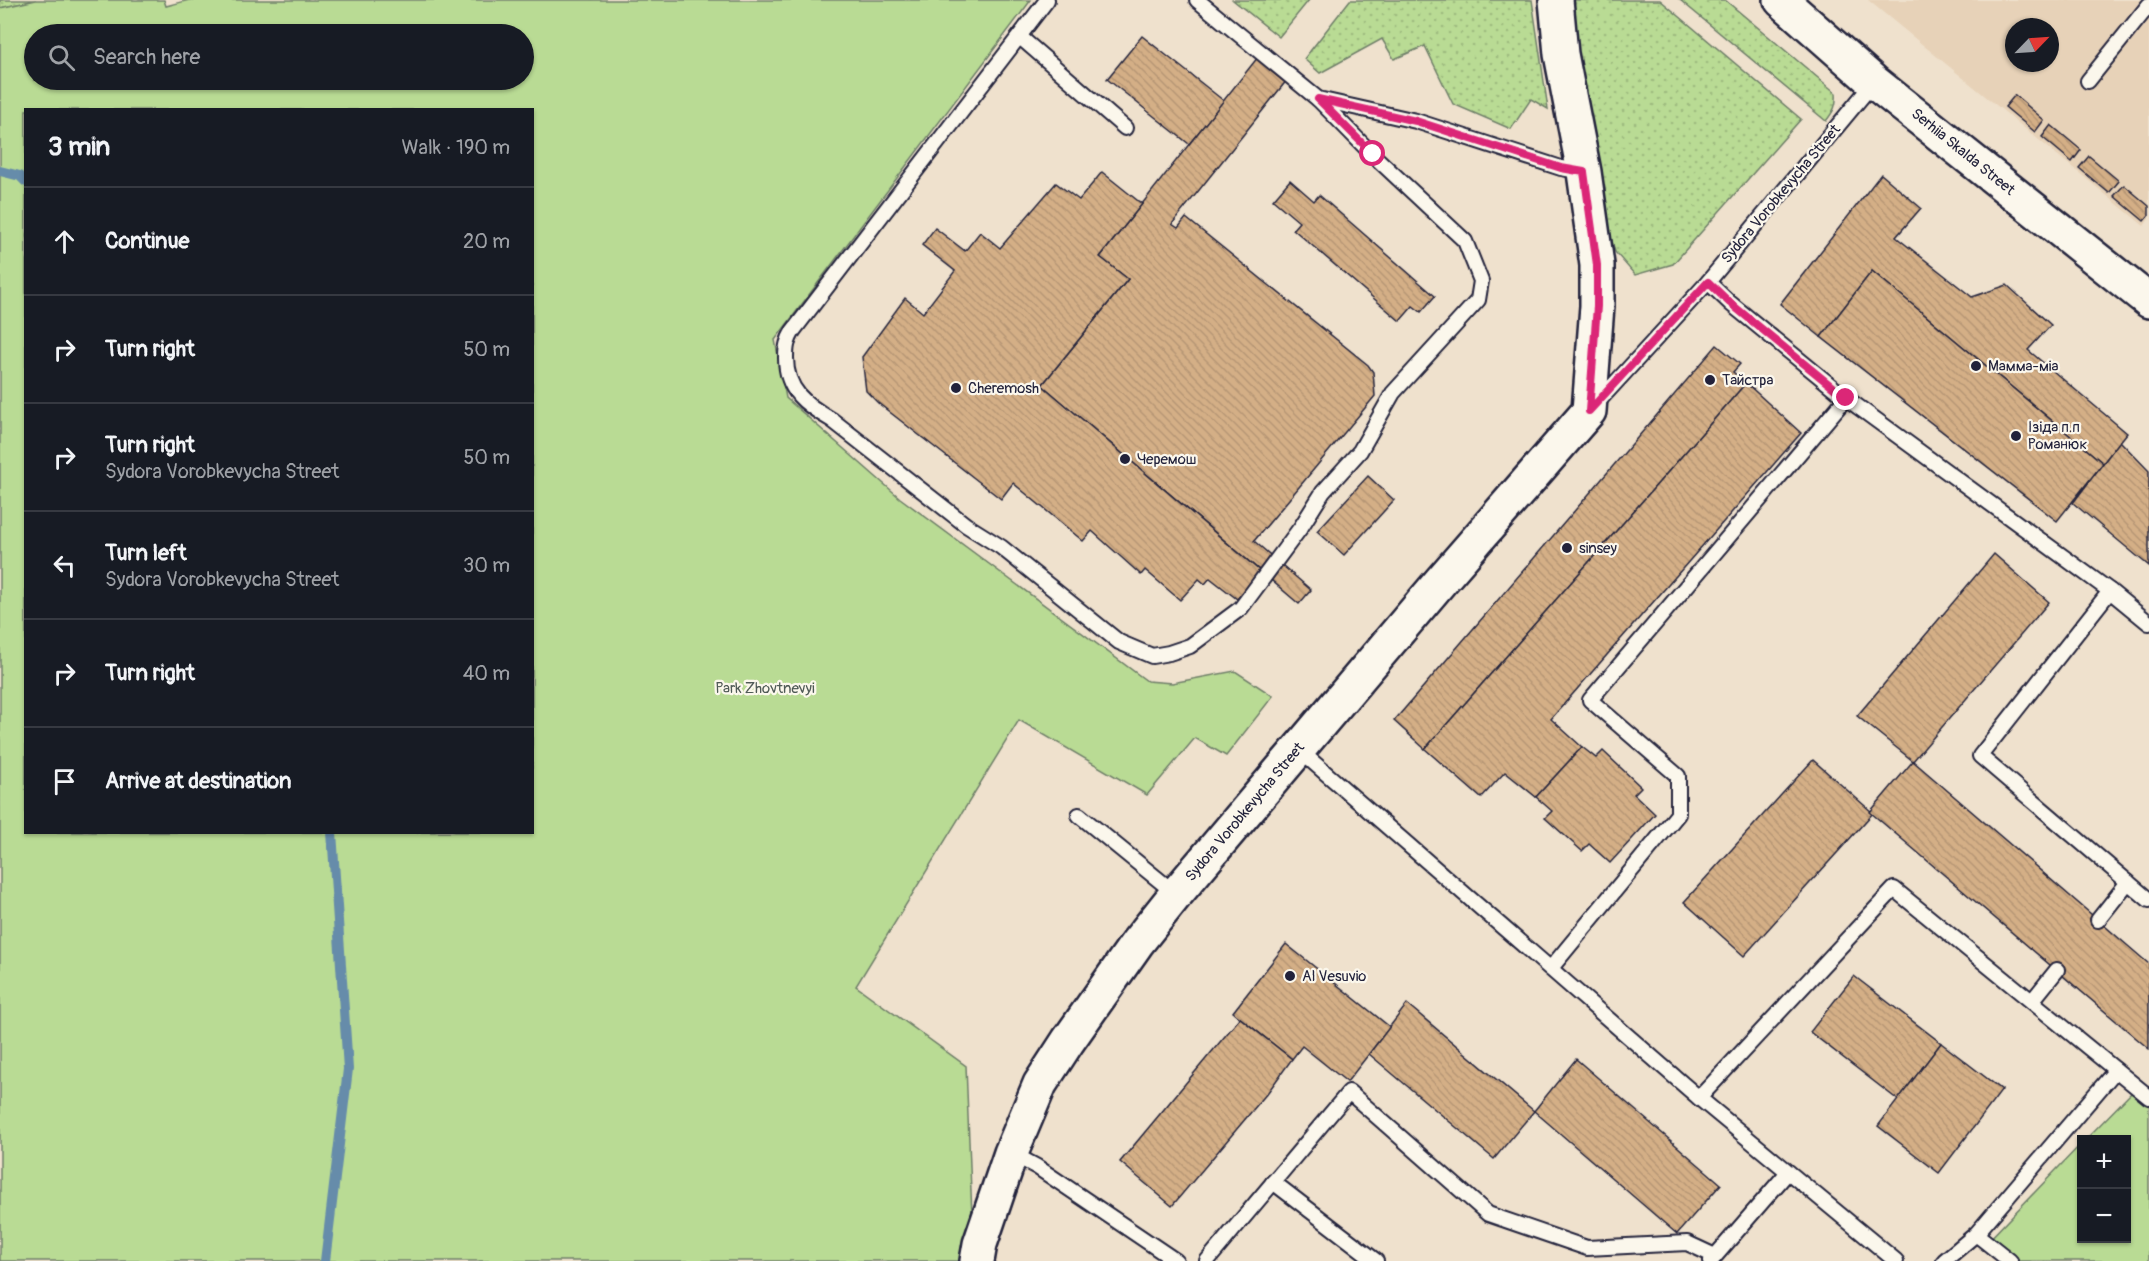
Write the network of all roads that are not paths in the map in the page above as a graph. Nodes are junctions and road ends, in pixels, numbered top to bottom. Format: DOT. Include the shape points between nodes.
graph roads {
  1 [pos="1047,0"];
  2 [pos="1197,0"];
  3 [pos="1556,0"];
  4 [pos="1781,0"];
  5 [pos="2149,5"];
  6 [pos="1020,37"];
  7 [pos="2088,81"];
  8 [pos="1874,82"];
  9 [pos="1318,99"];
  10 [pos="1125,128"];
  11 [pos="1584,172"];
  12 [pos="1708,282"];
  13 [pos="2149,301"];
  14 [pos="1846,398"];
  15 [pos="1589,411"];
  16 [pos="2110,591"];
  17 [pos="2149,623"];
  18 [pos="1298,749"];
  19 [pos="1078,815"];
  20 [pos="2128,882"];
  21 [pos="1176,894"];
  22 [pos="2149,900"];
  23 [pos="2098,920"];
  24 [pos="1551,968"];
  25 [pos="2057,970"];
  26 [pos="2032,1001"];
  27 [pos="2116,1070"];
  28 [pos="2149,1096"];
  29 [pos="1699,1098"];
  30 [pos="1011,1153"];
  31 [pos="1788,1172"];
  32 [pos="1273,1182"];
  33 [pos="1976,1234"];
  34 [pos="1713,1259"];
  35 [pos="977,1261"];
  36 [pos="1176,1261"];
  37 [pos="1207,1261"];
  38 [pos="1376,1261"];
  39 [pos="1896,1261"];
  40 [pos="1944,1261"];
  41 [pos="2010,1261"];
  1 -- 6 [label="lane"];
  2 -- 9 [label="lane"];
  3 -- 11 [label="street" via="1561,54"];
  4 -- 8 [label="street, Serhiia Skalda Street"];
  5 -- 7 [label="lane"];
  6 -- 9 [label="lane" via="793,331 787,342 787,376 810,407 1001,547 1119,642 1152,656 1190,646 1241,608 1323,492 1360,451 1393,393 1478,300 1481,281 1465,241"];
  6 -- 10 [label="lane"];
  8 -- 12 [label="lane, Sydora Vorobkevycha Street"];
  8 -- 13 [label="street, Serhiia Skalda Street"];
  9 -- 11 [label="lane" via="1416,121"];
  11 -- 15 [label="street" via="1597,265"];
  12 -- 14 [label="lane"];
  12 -- 15 [label="lane, Sydora Vorobkevycha Street"];
  14 -- 16 [label="lane"];
  14 -- 24 [label="lane" via="1590,700 1678,776 1678,814"];
  15 -- 18 [label="street, Sydora Vorobkevycha Street"];
  16 -- 17 [label="lane"];
  16 -- 20 [label="lane" via="1980,756"];
  18 -- 21 [label="street, Sydora Vorobkevycha Street"];
  18 -- 24 [label="lane"];
  19 -- 21 [label="lane"];
  20 -- 22 [label="lane"];
  20 -- 23 [label="lane"];
  21 -- 30 [label="street, Sydora Vorobkevycha Street" via="1062,1049 1040,1084"];
  24 -- 29 [label="lane"];
  25 -- 26 [label="lane"];
  26 -- 27 [label="lane"];
  26 -- 29 [label="lane" via="1894,889"];
  27 -- 28 [label="lane"];
  27 -- 33 [label="lane"];
  29 -- 31 [label="lane"];
  30 -- 35 [label="street, Sydora Vorobkevycha Street"];
  30 -- 36 [label="lane"];
  31 -- 34 [label="lane"];
  31 -- 39 [label="lane"];
  32 -- 34 [label="lane" via="1349,1092 1488,1214 1587,1248 1687,1244"];
  32 -- 37 [label="lane"];
  32 -- 38 [label="lane"];
  33 -- 40 [label="lane"];
  33 -- 41 [label="lane"];
}
